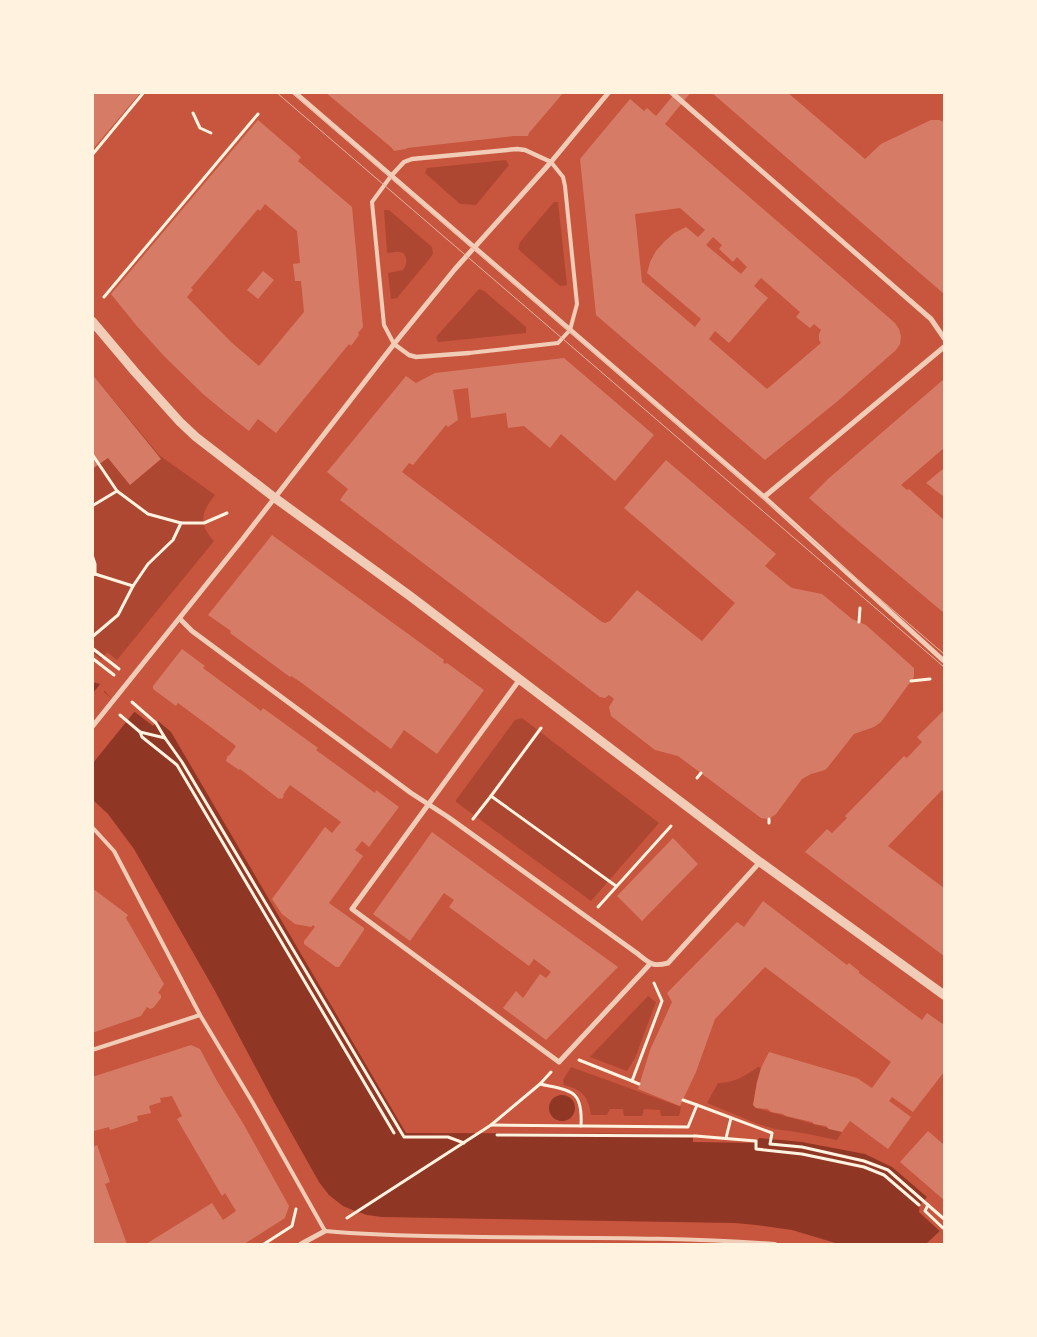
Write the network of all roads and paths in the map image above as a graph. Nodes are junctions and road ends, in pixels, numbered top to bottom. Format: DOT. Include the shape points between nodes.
graph roads {
  1 [pos="144,92"];
  2 [pos="294,92"];
  3 [pos="608,92"];
  4 [pos="671,92"];
  5 [pos="193,113"];
  6 [pos="258,114"];
  7 [pos="211,133"];
  8 [pos="92,154"];
  9 [pos="551,162"];
  10 [pos="391,176"];
  11 [pos="474,247"];
  12 [pos="104,297"];
  13 [pos="92,321"];
  14 [pos="570,330"];
  15 [pos="944,338"];
  16 [pos="394,344"];
  17 [pos="944,347"];
  18 [pos="470,353"];
  19 [pos="92,454"];
  20 [pos="117,491"];
  21 [pos="764,497"];
  22 [pos="275,498"];
  23 [pos="92,506"];
  24 [pos="227,513"];
  25 [pos="181,523"];
  26 [pos="92,555"];
  27 [pos="94,574"];
  28 [pos="133,586"];
  29 [pos="860,608"];
  30 [pos="180,619"];
  31 [pos="859,622"];
  32 [pos="92,637"];
  33 [pos="92,648"];
  34 [pos="92,658"];
  35 [pos="944,661"];
  36 [pos="119,670"];
  37 [pos="114,675"];
  38 [pos="520,679"];
  39 [pos="930,679"];
  40 [pos="911,681"];
  41 [pos="132,702"];
  42 [pos="128,721"];
  43 [pos="92,727"];
  44 [pos="541,728"];
  45 [pos="140,732"];
  46 [pos="164,738"];
  47 [pos="701,773"];
  48 [pos="697,778"];
  49 [pos="491,796"];
  50 [pos="428,804"];
  51 [pos="472,819"];
  52 [pos="670,826"];
  53 [pos="92,827"];
  54 [pos="760,862"];
  55 [pos="616,886"];
  56 [pos="596,910"];
  57 [pos="650,964"];
  58 [pos="654,983"];
  59 [pos="944,995"];
  60 [pos="200,1015"];
  61 [pos="92,1050"];
  62 [pos="566,1054"];
  63 [pos="559,1062"];
  64 [pos="632,1081"];
  65 [pos="540,1084"];
  66 [pos="640,1084"];
  67 [pos="683,1100"];
  68 [pos="697,1105"];
  69 [pos="732,1118"];
  70 [pos="491,1125"];
  71 [pos="581,1126"];
  72 [pos="394,1133"];
  73 [pos="497,1134"];
  74 [pos="726,1138"];
  75 [pos="464,1143"];
  76 [pos="918,1205"];
  77 [pos="928,1205"];
  78 [pos="296,1206"];
  79 [pos="349,1217"];
  80 [pos="944,1219"];
  81 [pos="943,1228"];
  82 [pos="325,1231"];
  83 [pos="264,1244"];
  84 [pos="301,1244"];
  85 [pos="775,1244"];
  1 -- 8 [label="path"];
  2 -- 10 [label="street"];
  3 -- 9 [label="street"];
  4 -- 15 [label="street" via="931,319"];
  5 -- 7 [label="path" via="200,128"];
  6 -- 12 [label="path"];
  9 -- 10 [label="street" via="516,149 412,159 404,162"];
  9 -- 11 [label="street"];
  9 -- 14 [label="lane" via="564,177 577,304"];
  10 -- 11 [label="street"];
  10 -- 16 [label="lane" via="372,202 384,325"];
  11 -- 14 [label="street"];
  11 -- 16 [label="street"];
  13 -- 22 [label="street" via="180,422"];
  14 -- 18 [label="lane" via="558,343"];
  14 -- 21 [label="street"];
  16 -- 18 [label="street" via="416,358"];
  16 -- 22 [label="street"];
  17 -- 21 [label="street"];
  19 -- 20 [label="path"];
  20 -- 23 [label="path"];
  20 -- 25 [label="path" via="148,514"];
  21 -- 35 [label="street"];
  22 -- 30 [label="street"];
  22 -- 38 [label="street"];
  24 -- 25 [label="path" via="204,523"];
  25 -- 28 [label="path" via="173,540 148,564"];
  26 -- 27 [label="path"];
  27 -- 28 [label="path"];
  28 -- 32 [label="path" via="118,615"];
  29 -- 31 [label="path"];
  30 -- 43 [label="street"];
  30 -- 50 [label="street"];
  33 -- 36 [label="path"];
  34 -- 37 [label="path"];
  38 -- 50 [label="street"];
  38 -- 54 [label="street"];
  39 -- 40 [label="path"];
  41 -- 46 [label="path" via="156,723"];
  42 -- 45 [label="path"];
  44 -- 49 [label="path"];
  45 -- 46 [label="path"];
  45 -- 72 [label="path" via="177,765"];
  46 -- 75 [label="path" via="187,770 404,1137 448,1137"];
  47 -- 48 [label="path"];
  49 -- 51 [label="path"];
  49 -- 55 [label="path"];
  50 -- 57 [label="street"];
  50 -- 63 [label="street" via="352,909"];
  52 -- 55 [label="path"];
  53 -- 60 [label="lane" via="114,851"];
  54 -- 57 [label="street" via="668,962 658,966"];
  54 -- 59 [label="street"];
  55 -- 56 [label="path"];
  57 -- 62 [label="street"];
  58 -- 64 [label="path" via="662,1001"];
  60 -- 61 [label="lane"];
  60 -- 82 [label="lane"];
  62 -- 63 [label="street"];
  62 -- 64 [label="path"];
  63 -- 65 [label="path"];
  64 -- 66 [label="path"];
  65 -- 70 [label="path"];
  65 -- 71 [label="path" via="576,1096 580,1102"];
  67 -- 68 [label="path"];
  68 -- 69 [label="path"];
  68 -- 71 [label="path" via="688,1127"];
  69 -- 74 [label="path"];
  69 -- 77 [label="path" via="772,1133 770,1144 802,1147 888,1170"];
  70 -- 71 [label="path"];
  70 -- 75 [label="path"];
  73 -- 74 [label="path"];
  74 -- 76 [label="path" via="756,1140 756,1149 802,1154 864,1167 884,1176"];
  75 -- 79 [label="path"];
  77 -- 80 [label="path"];
  77 -- 81 [label="path" via="925,1211"];
  78 -- 83 [label="path" via="292,1226"];
  82 -- 84 [label="street"];
  82 -- 85 [label="lane" via="385,1236 666,1239"];
}
